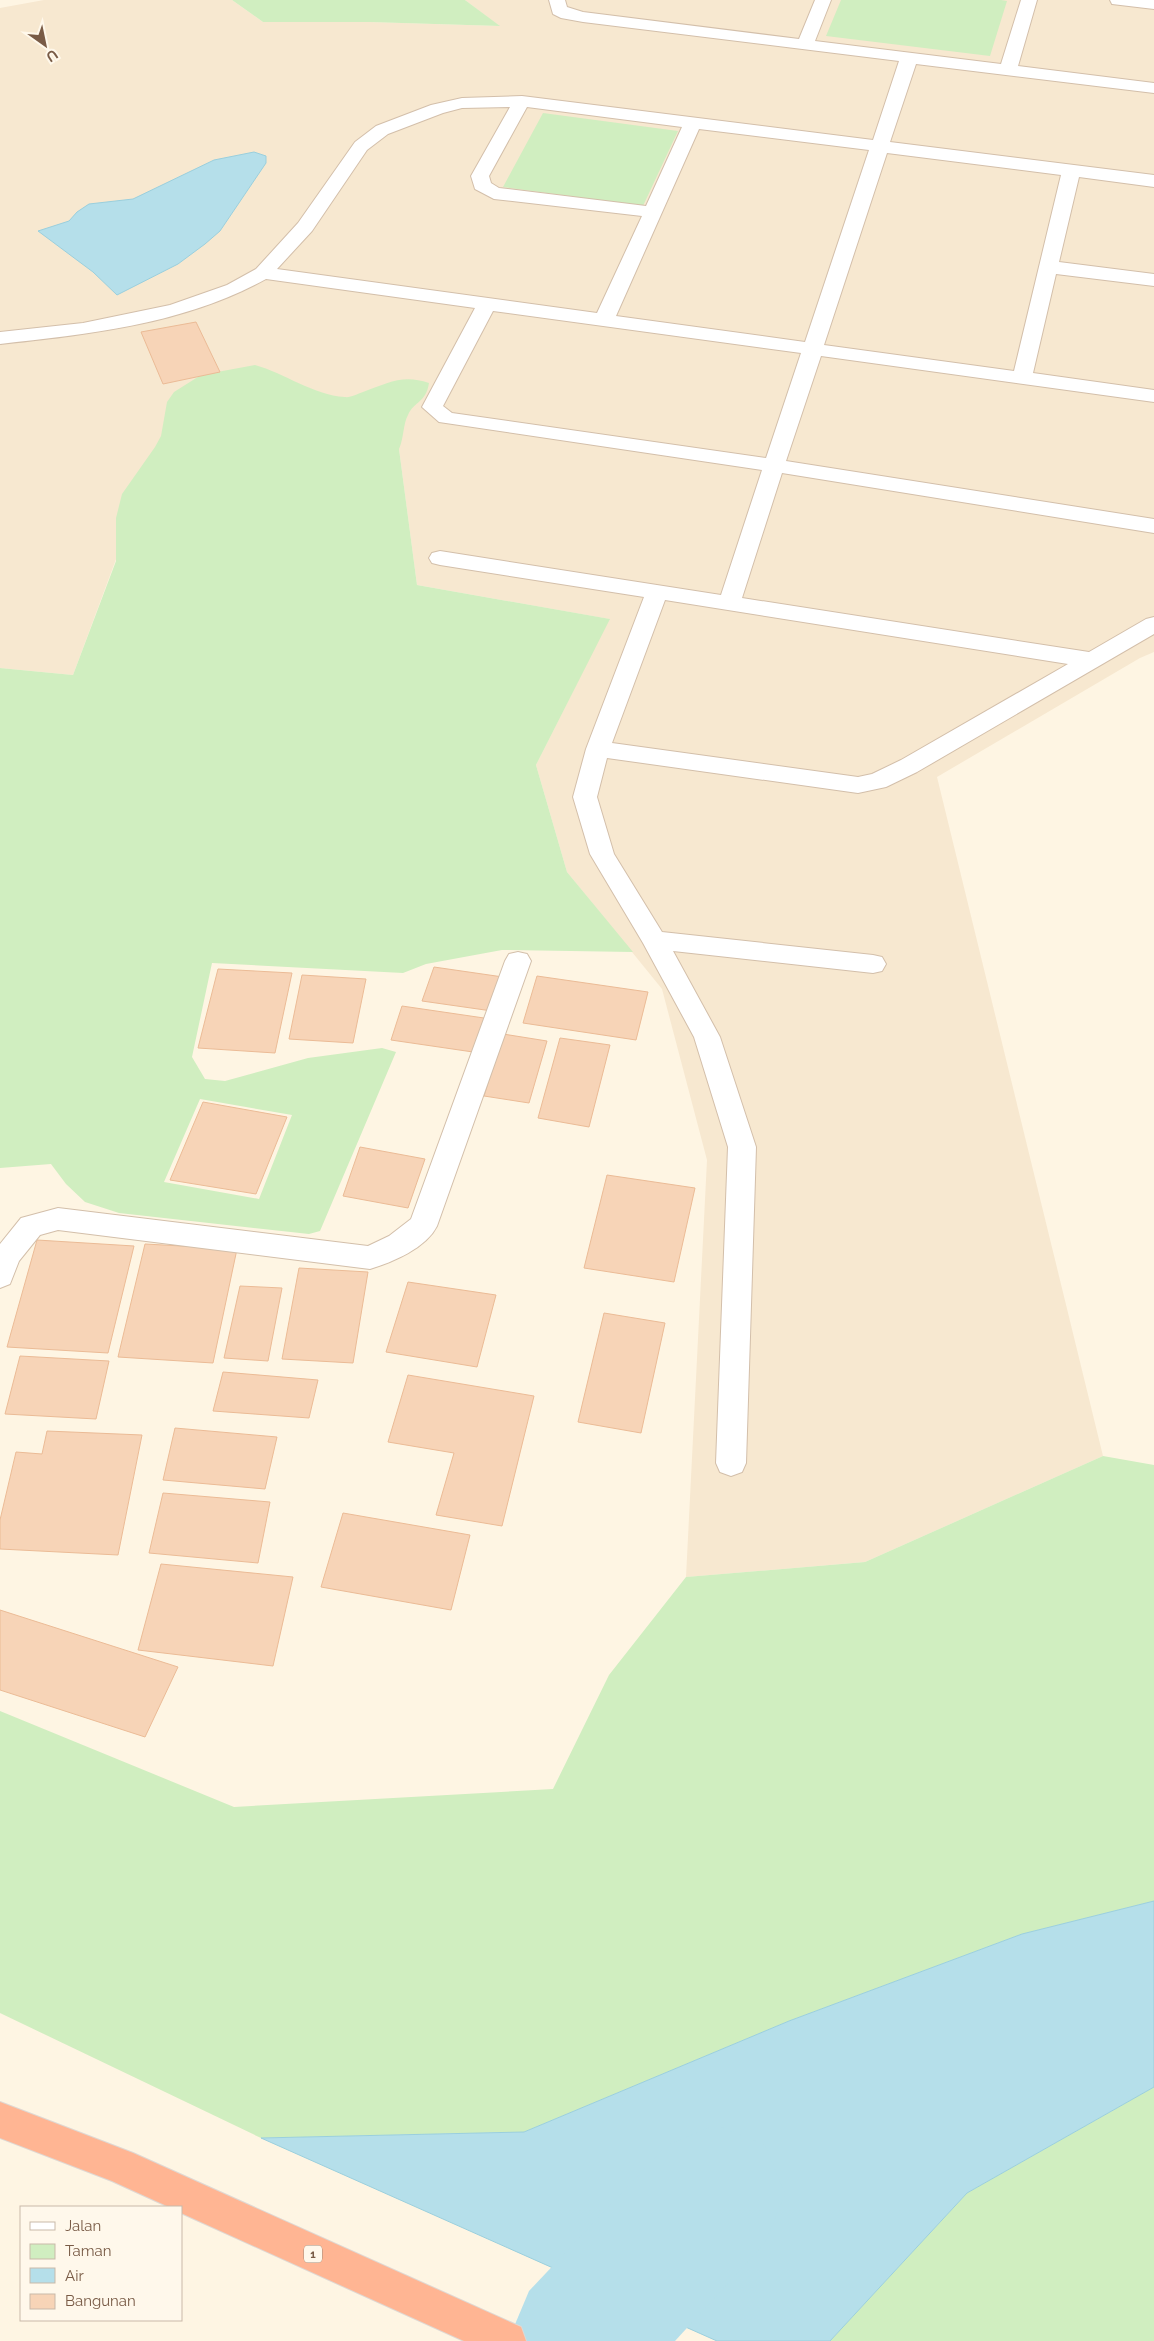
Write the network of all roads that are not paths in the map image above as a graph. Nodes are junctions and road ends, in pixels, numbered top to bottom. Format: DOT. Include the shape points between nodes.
graph roads {
  1 [pos="557,0"];
  2 [pos="823,0"];
  3 [pos="1029,0"];
  4 [pos="1118,0"];
  5 [pos="1154,4"];
  6 [pos="805,45"];
  7 [pos="909,58"];
  8 [pos="1008,70"];
  9 [pos="1154,88"];
  10 [pos="522,101"];
  11 [pos="693,123"];
  12 [pos="880,147"];
  13 [pos="1071,171"];
  14 [pos="1154,181"];
  15 [pos="653,212"];
  16 [pos="1049,267"];
  17 [pos="263,273"];
  18 [pos="1154,280"];
  19 [pos="487,304"];
  20 [pos="604,320"];
  21 [pos="0,338"];
  22 [pos="814,349"];
  23 [pos="1022,378"];
  24 [pos="1154,396"];
  25 [pos="775,466"];
  26 [pos="1154,526"];
  27 [pos="440,558"];
  28 [pos="657,592"];
  29 [pos="729,603"];
  30 [pos="1154,624"];
  31 [pos="1092,660"];
  32 [pos="598,749"];
  33 [pos="654,940"];
  34 [pos="518,961"];
  35 [pos="873,964"];
  36 [pos="0,1276"];
  37 [pos="731,1463"];
  38 [pos="0,2120"];
  39 [pos="507,2341"];
  1 -- 6 [label="street" via="559,10 583,17"];
  2 -- 6 [label="street"];
  3 -- 8 [label="street"];
  4 -- 5 [label="street"];
  6 -- 7 [label="street"];
  7 -- 8 [label="street"];
  7 -- 12 [label="street"];
  8 -- 9 [label="street"];
  10 -- 11 [label="street"];
  10 -- 15 [label="street" via="480,176 482,185 494,193"];
  10 -- 17 [label="street" via="462,103 382,130 361,146 304,228"];
  11 -- 12 [label="street"];
  11 -- 15 [label="street"];
  12 -- 13 [label="street"];
  12 -- 22 [label="street"];
  13 -- 14 [label="street"];
  13 -- 16 [label="street"];
  15 -- 20 [label="street"];
  16 -- 18 [label="street"];
  16 -- 23 [label="street"];
  17 -- 19 [label="street"];
  17 -- 21 [label="street" via="234,289 175,310 83,329"];
  19 -- 20 [label="street"];
  19 -- 25 [label="street" via="432,407 446,418"];
  20 -- 22 [label="street"];
  22 -- 23 [label="street"];
  22 -- 25 [label="street"];
  23 -- 24 [label="street"];
  25 -- 26 [label="street"];
  25 -- 29 [label="street"];
  27 -- 28 [label="street"];
  28 -- 29 [label="street"];
  28 -- 32 [label="street"];
  29 -- 31 [label="street"];
  30 -- 31 [label="street"];
  31 -- 32 [label="street" via="909,766 878,781 858,785"];
  32 -- 33 [label="street" via="585,797 602,854"];
  33 -- 35 [label="street"];
  33 -- 37 [label="street" via="707,1037 742,1147"];
  34 -- 36 [label="street" via="423,1226 400,1244 370,1258 58,1219 31,1226 8,1256"];
  38 -- 39 [label="highway, 1" via="120,2166"];
}
